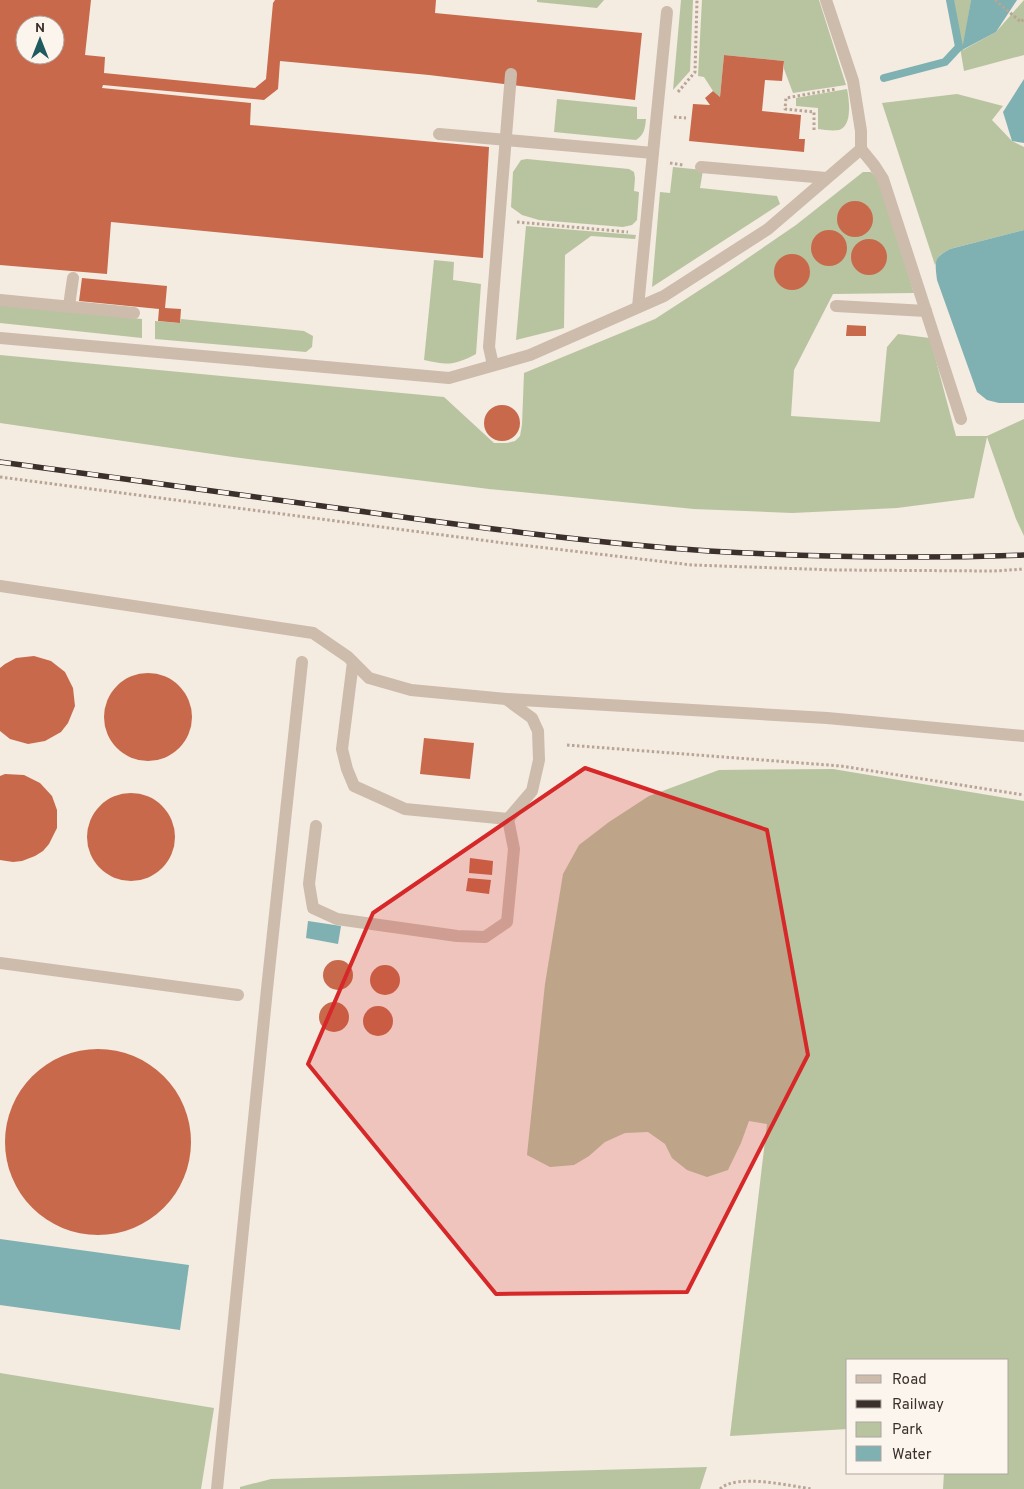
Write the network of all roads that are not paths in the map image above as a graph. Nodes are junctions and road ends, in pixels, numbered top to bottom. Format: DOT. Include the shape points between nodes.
graph roads {
  1 [pos="826,0"];
  2 [pos="667,12"];
  3 [pos="510,74"];
  4 [pos="439,134"];
  5 [pos="506,140"];
  6 [pos="861,149"];
  7 [pos="653,153"];
  8 [pos="701,167"];
  9 [pos="826,178"];
  10 [pos="73,278"];
  11 [pos="0,300"];
  12 [pos="69,306"];
  13 [pos="836,306"];
  14 [pos="638,307"];
  15 [pos="926,312"];
  16 [pos="134,313"];
  17 [pos="0,338"];
  18 [pos="493,365"];
  19 [pos="961,419"];
  20 [pos="0,586"];
  21 [pos="302,662"];
  22 [pos="353,662"];
  23 [pos="506,699"];
  24 [pos="1024,736"];
  25 [pos="508,819"];
  26 [pos="316,826"];
  27 [pos="0,963"];
  28 [pos="238,995"];
  29 [pos="217,1489"];
  1 -- 6 [label="lane" via="854,86"];
  2 -- 7 [label="lane"];
  3 -- 5 [label="lane"];
  4 -- 5 [label="lane"];
  5 -- 7 [label="lane"];
  5 -- 18 [label="lane" via="489,348"];
  6 -- 9 [label="lane"];
  6 -- 15 [label="lane" via="882,180"];
  7 -- 14 [label="lane"];
  8 -- 9 [label="lane"];
  9 -- 14 [label="lane" via="768,229 664,296"];
  10 -- 12 [label="lane"];
  11 -- 12 [label="lane"];
  12 -- 16 [label="lane"];
  13 -- 15 [label="lane"];
  14 -- 18 [label="lane" via="530,355"];
  15 -- 19 [label="lane"];
  17 -- 18 [label="lane" via="448,378"];
  20 -- 22 [label="lane" via="313,633"];
  21 -- 29 [label="lane"];
  22 -- 23 [label="lane" via="369,678 411,690"];
  22 -- 25 [label="lane" via="342,749 354,786 406,809"];
  23 -- 24 [label="lane" via="827,718"];
  23 -- 25 [label="lane" via="532,718 538,732 540,760 532,791"];
  25 -- 26 [label="lane" via="514,849 507,922 485,937 337,919 313,908 309,884"];
  27 -- 28 [label="lane"];
}
